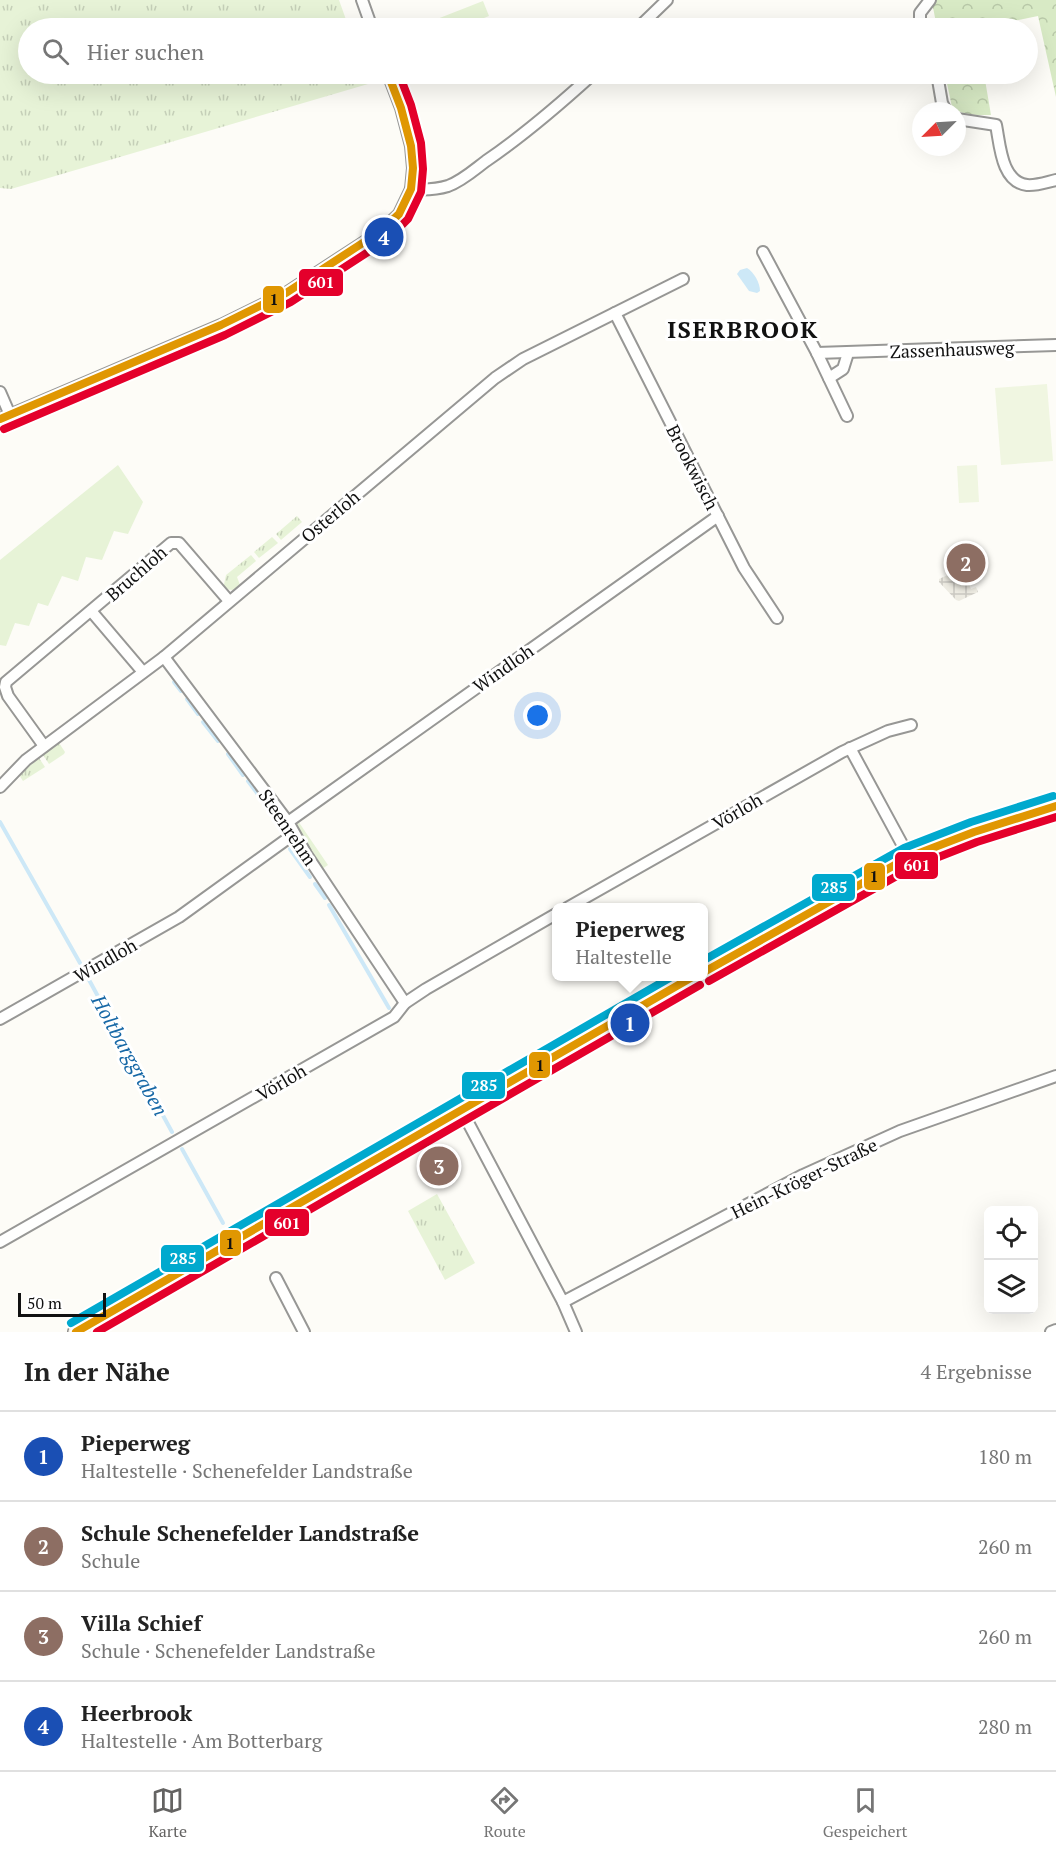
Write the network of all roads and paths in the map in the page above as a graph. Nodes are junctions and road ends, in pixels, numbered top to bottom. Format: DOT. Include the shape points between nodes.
graph roads {
  1 [pos="362,0"];
  2 [pos="667,0"];
  3 [pos="930,0"];
  4 [pos="368,18"];
  5 [pos="648,18"];
  6 [pos="920,18"];
  7 [pos="392,84"];
  8 [pos="581,84"];
  9 [pos="939,84"];
  10 [pos="942,102"];
  11 [pos="966,120"];
  12 [pos="1056,180"];
  13 [pos="411,189"];
  14 [pos="763,252"];
  15 [pos="683,279"];
  16 [pos="615,313"];
  17 [pos="1056,345"];
  18 [pos="817,353"];
  19 [pos="848,353"];
  20 [pos="829,378"];
  21 [pos="0,392"];
  22 [pos="847,416"];
  23 [pos="5,417"];
  24 [pos="718,516"];
  25 [pos="229,601"];
  26 [pos="92,612"];
  27 [pos="777,618"];
  28 [pos="164,657"];
  29 [pos="143,672"];
  30 [pos="911,725"];
  31 [pos="44,746"];
  32 [pos="850,748"];
  33 [pos="0,787"];
  34 [pos="1056,806"];
  35 [pos="288,822"];
  36 [pos="294,834"];
  37 [pos="909,856"];
  38 [pos="576,903"];
  39 [pos="552,916"];
  40 [pos="708,970"];
  41 [pos="686,981"];
  42 [pos="405,1003"];
  43 [pos="0,1020"];
  44 [pos="1056,1076"];
  45 [pos="462,1111"];
  46 [pos="0,1242"];
  47 [pos="276,1278"];
  48 [pos="563,1302"];
  49 [pos="1056,1330"];
  50 [pos="76,1332"];
  51 [pos="304,1332"];
  52 [pos="576,1332"];
  53 [pos="1051,1332"];
  1 -- 4 [label="street"];
  2 -- 5 [label="street"];
  3 -- 6 [label="street"];
  7 -- 13 [label="street" via="411,146"];
  8 -- 13 [label="street" via="464,178 433,190"];
  9 -- 10 [label="street"];
  11 -- 12 [label="street" via="996,125 1004,164 1012,177 1026,185"];
  13 -- 23 [label="street" via="399,214 381,231 286,293 221,325"];
  14 -- 18 [label="street"];
  15 -- 16 [label="street, Osterloh"];
  16 -- 24 [label="street, Brookwisch"];
  16 -- 25 [label="street, Osterloh" via="523,359 491,381"];
  17 -- 19 [label="street, Zassenhausweg"];
  18 -- 19 [label="street, Zassenhausweg"];
  18 -- 20 [label="street"];
  19 -- 20 [label="street" via="843,369"];
  20 -- 22 [label="street"];
  21 -- 23 [label="street"];
  24 -- 27 [label="street, Brookwisch" via="744,568"];
  24 -- 35 [label="street, Windloh"];
  25 -- 26 [label="street, Bruchloh" via="179,543 171,543"];
  25 -- 28 [label="street, Osterloh"];
  26 -- 29 [label="street, Bruchloh"];
  26 -- 31 [label="street, Bruchloh" via="9,679 5,687"];
  28 -- 29 [label="street, Osterloh"];
  28 -- 35 [label="street, Steenrehm"];
  29 -- 31 [label="street, Osterloh"];
  30 -- 32 [label="street, Vörloh"];
  31 -- 33 [label="street, Osterloh"];
  32 -- 37 [label="street"];
  32 -- 38 [label="street, Vörloh"];
  34 -- 37 [label="main road"];
  35 -- 36 [label="street, Steenrehm"];
  36 -- 42 [label="street, Steenrehm"];
  36 -- 43 [label="street, Windloh" via="179,917"];
  37 -- 40 [label="main road"];
  39 -- 42 [label="street, Vörloh"];
  41 -- 45 [label="main road"];
  42 -- 46 [label="street, Vörloh" via="394,1017"];
  44 -- 48 [label="street, Hein-Kröger-Straße" via="900,1131 803,1175"];
  45 -- 48 [label="street"];
  45 -- 50 [label="main road"];
  47 -- 51 [label="street"];
  48 -- 52 [label="street"];
  49 -- 53 [label="street"];
}
